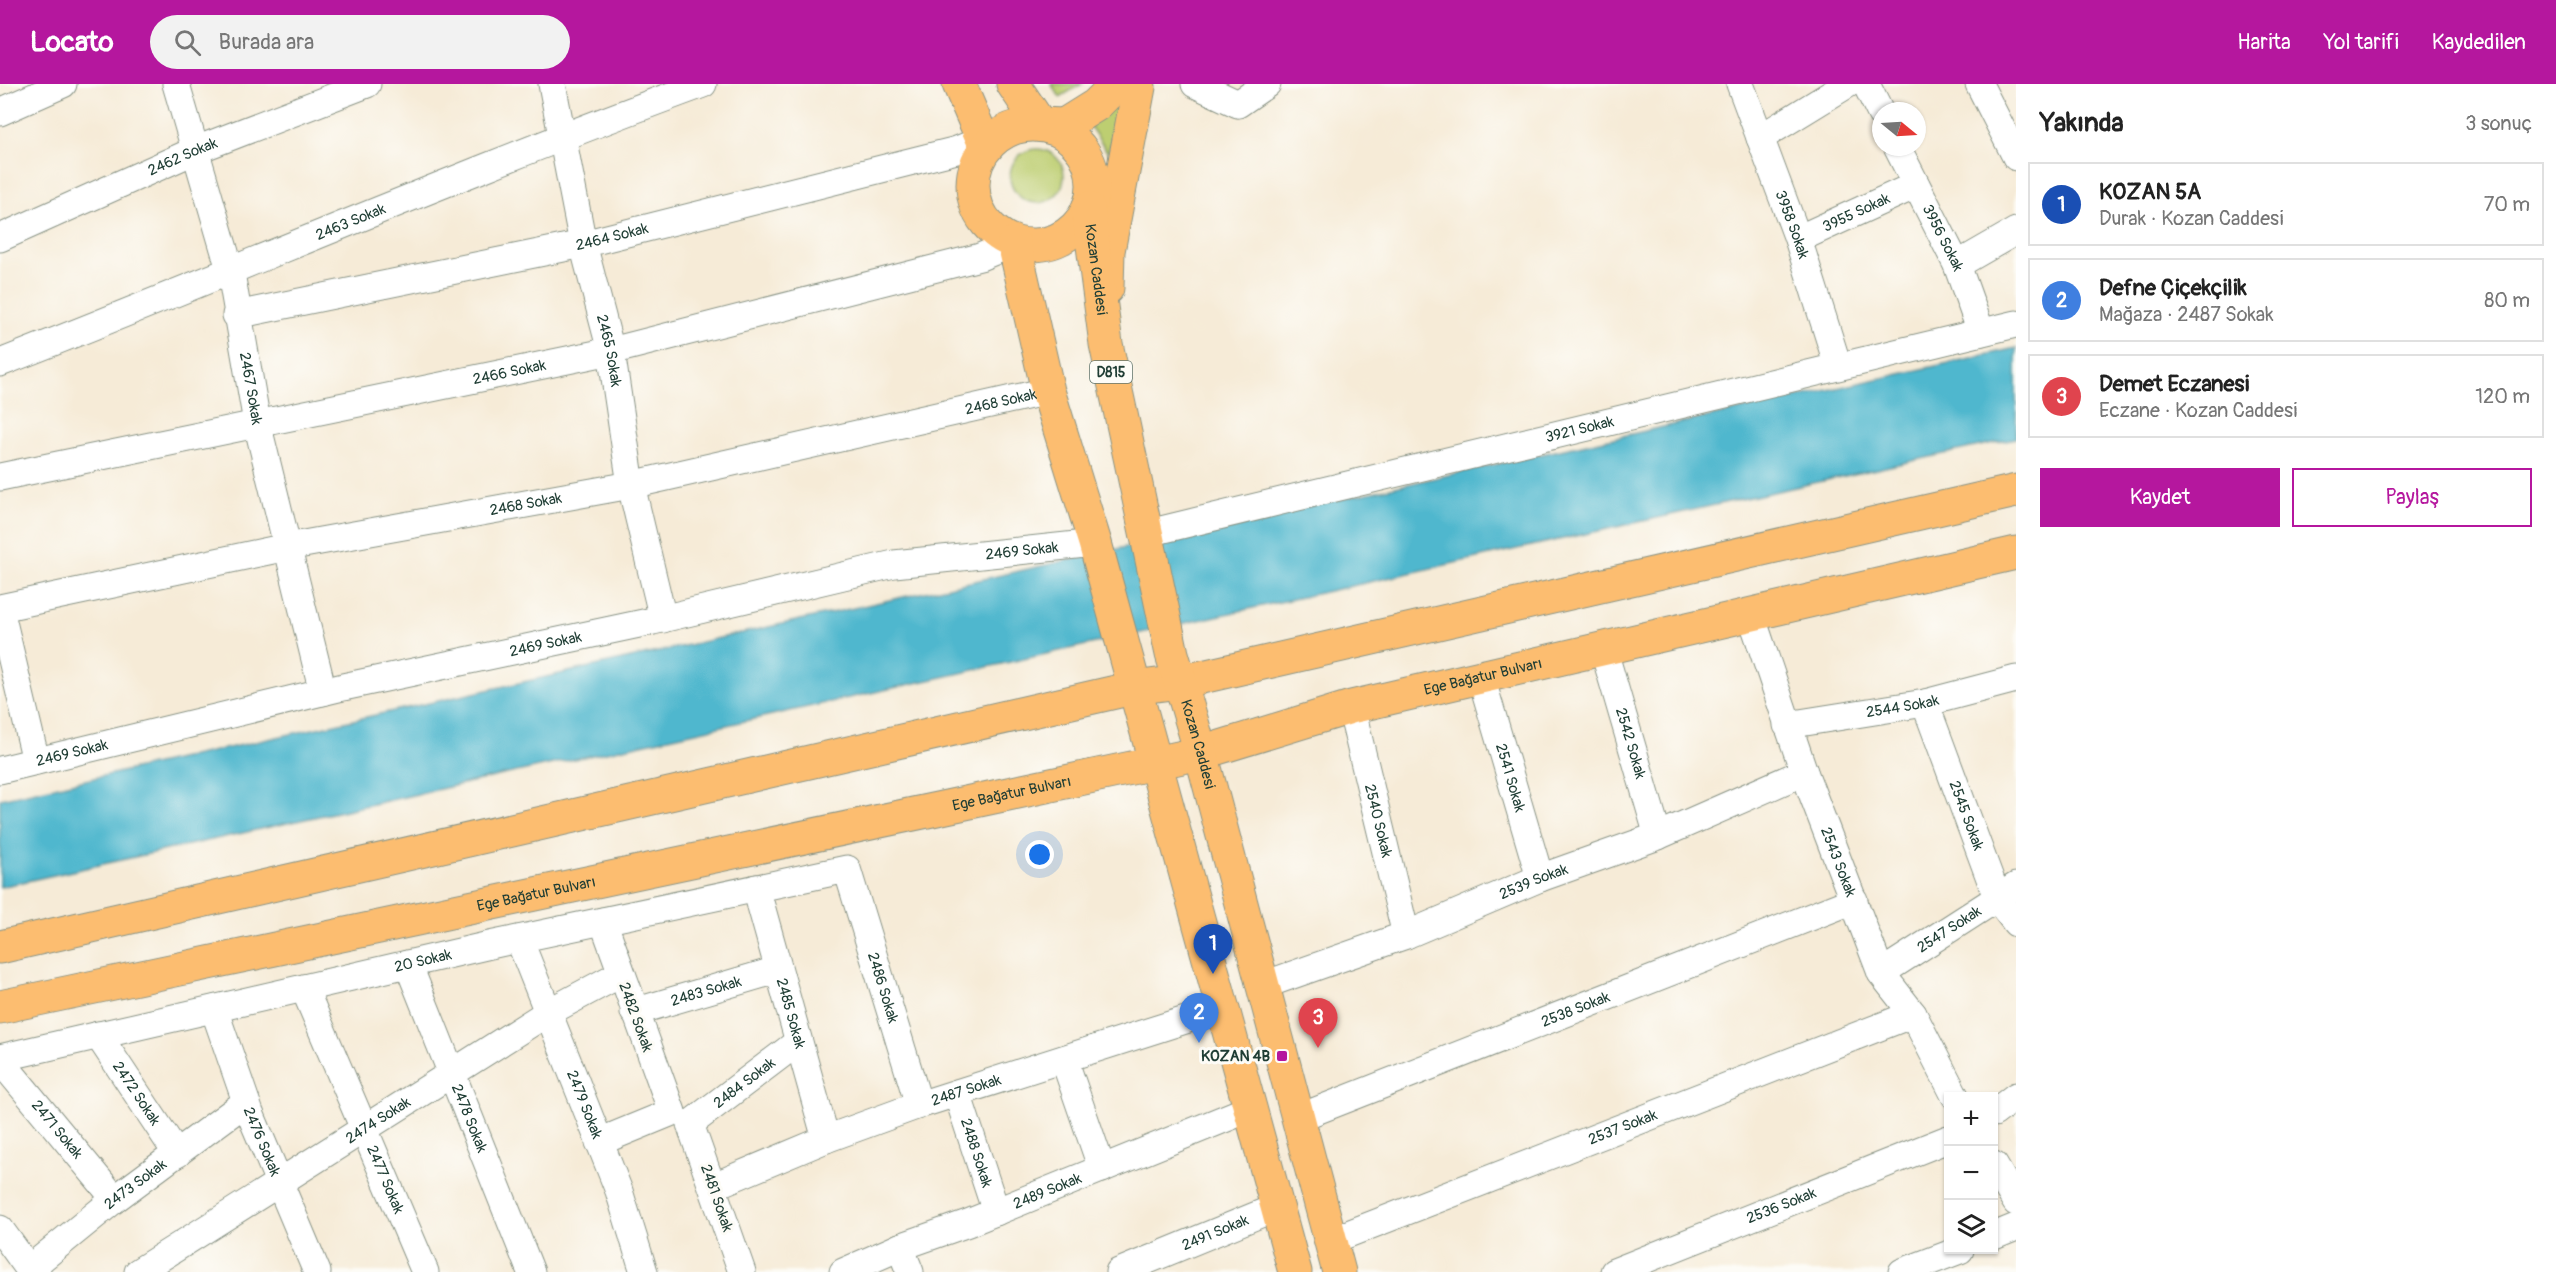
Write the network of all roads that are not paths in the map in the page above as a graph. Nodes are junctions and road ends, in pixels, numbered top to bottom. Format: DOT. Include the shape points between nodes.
graph roads {
  1 [pos="63,84"];
  2 [pos="176,84"];
  3 [pos="366,84"];
  4 [pos="552,84"];
  5 [pos="703,84"];
  6 [pos="959,84"];
  7 [pos="1013,84"];
  8 [pos="1195,84"];
  9 [pos="1267,84"];
  10 [pos="1740,84"];
  11 [pos="1848,84"];
  12 [pos="1866,84"];
  13 [pos="1979,84"];
  14 [pos="1132,85"];
  15 [pos="1875,102"];
  16 [pos="0,112"];
  17 [pos="1040,124"];
  18 [pos="561,136"];
  19 [pos="1760,138"];
  20 [pos="984,143"];
  21 [pos="196,150"];
  22 [pos="1902,156"];
  23 [pos="2016,157"];
  24 [pos="1916,185"];
  25 [pos="1088,208"];
  26 [pos="2016,231"];
  27 [pos="0,238"];
  28 [pos="1798,238"];
  29 [pos="1014,243"];
  30 [pos="583,244"];
  31 [pos="1957,265"];
  32 [pos="231,273"];
  33 [pos="236,315"];
  34 [pos="2016,324"];
  35 [pos="1981,332"];
  36 [pos="1106,344"];
  37 [pos="611,351"];
  38 [pos="0,363"];
  39 [pos="1838,366"];
  40 [pos="1048,392"];
  41 [pos="257,423"];
  42 [pos="0,477"];
  43 [pos="631,485"];
  44 [pos="2016,491"];
  45 [pos="1144,534"];
  46 [pos="1095,543"];
  47 [pos="287,547"];
  48 [pos="2016,554"];
  49 [pos="0,608"];
  50 [pos="1751,615"];
  51 [pos="663,619"];
  52 [pos="1604,651"];
  53 [pos="1176,668"];
  54 [pos="1129,674"];
  55 [pos="1482,677"];
  56 [pos="2016,679"];
  57 [pos="323,692"];
  58 [pos="1926,703"];
  59 [pos="1351,707"];
  60 [pos="1787,725"];
  61 [pos="1201,753"];
  62 [pos="36,761"];
  63 [pos="1155,763"];
  64 [pos="0,770"];
  65 [pos="1804,772"];
  66 [pos="1658,836"];
  67 [pos="847,868"];
  68 [pos="1540,878"];
  69 [pos="756,888"];
  70 [pos="2007,893"];
  71 [pos="1854,900"];
  72 [pos="603,921"];
  73 [pos="2016,923"];
  74 [pos="1406,935"];
  75 [pos="519,939"];
  76 [pos="0,947"];
  77 [pos="408,964"];
  78 [pos="777,970"];
  79 [pos="1881,973"];
  80 [pos="620,974"];
  81 [pos="1261,986"];
  82 [pos="304,988"];
  83 [pos="0,1007"];
  84 [pos="214,1008"];
  85 [pos="1223,1008"];
  86 [pos="547,1012"];
  87 [pos="634,1012"];
  88 [pos="1913,1014"];
  89 [pos="98,1035"];
  90 [pos="798,1042"];
  91 [pos="0,1059"];
  92 [pos="1064,1059"];
  93 [pos="451,1074"];
  94 [pos="1953,1092"];
  95 [pos="957,1093"];
  96 [pos="2016,1096"];
  97 [pos="246,1102"];
  98 [pos="919,1105"];
  99 [pos="1251,1108"];
  100 [pos="1998,1110"];
  101 [pos="681,1118"];
  102 [pos="1298,1118"];
  103 [pos="363,1127"];
  104 [pos="826,1139"];
  105 [pos="1944,1141"];
  106 [pos="599,1142"];
  107 [pos="177,1154"];
  108 [pos="1101,1169"];
  109 [pos="1998,1172"];
  110 [pos="279,1181"];
  111 [pos="714,1186"];
  112 [pos="115,1199"];
  113 [pos="2016,1202"];
  114 [pos="1277,1207"];
  115 [pos="996,1212"];
  116 [pos="2016,1227"];
  117 [pos="0,1229"];
  118 [pos="1998,1234"];
  119 [pos="1330,1241"];
  120 [pos="900,1247"];
  121 [pos="1949,1254"];
  122 [pos="309,1268"];
  123 [pos="33,1270"];
  124 [pos="138,1272"];
  125 [pos="425,1272"];
  126 [pos="531,1272"];
  127 [pos="644,1272"];
  128 [pos="742,1272"];
  129 [pos="843,1272"];
  130 [pos="910,1272"];
  131 [pos="1119,1272"];
  132 [pos="1295,1272"];
  133 [pos="1339,1272"];
  134 [pos="1614,1272"];
  135 [pos="1902,1272"];
  1 -- 16 [label="street"];
  2 -- 21 [label="street, 2467 Sokak"];
  3 -- 21 [label="street, 2462 Sokak"];
  4 -- 18 [label="street, 2465 Sokak"];
  5 -- 18 [label="street, 2463 Sokak"];
  6 -- 20 [label="main road"];
  7 -- 17 [label="main road"];
  8 -- 9 [label="street" via="1238,104"];
  10 -- 19 [label="street, 3958 Sokak"];
  11 -- 19 [label="street"];
  12 -- 15 [label="street"];
  13 -- 23 [label="street"];
  14 -- 17 [label="main road" via="1064,124"];
  14 -- 25 [label="main road"];
  14 -- 36 [label="main road" via="1108,251"];
  17 -- 20 [label="main road" via="1019,126"];
  17 -- 25 [label="main road, D815" via="1077,143 1090,165 1093,184"];
  18 -- 30 [label="street, 2465 Sokak"];
  18 -- 32 [label="street, 2463 Sokak"];
  19 -- 28 [label="street, 3958 Sokak"];
  20 -- 29 [label="main road" via="973,178 976,207 997,235"];
  20 -- 30 [label="street, 2464 Sokak"];
  21 -- 27 [label="street, 2462 Sokak"];
  21 -- 32 [label="street, 2467 Sokak"];
  22 -- 24 [label="street, 3956 Sokak"];
  24 -- 28 [label="street, 3955 Sokak"];
  24 -- 31 [label="street, 3956 Sokak"];
  25 -- 29 [label="main road" via="1080,223 1065,235 1029,246"];
  25 -- 36 [label="main road, Kozan Caddesi / D815"];
  26 -- 31 [label="street"];
  28 -- 39 [label="street, 3958 Sokak"];
  29 -- 37 [label="street, 2466 Sokak" via="980,257"];
  29 -- 40 [label="main road"];
  30 -- 33 [label="street, 2464 Sokak"];
  30 -- 37 [label="street, 2465 Sokak"];
  31 -- 35 [label="street, 3956 Sokak"];
  32 -- 33 [label="street, 2467 Sokak"];
  32 -- 38 [label="street, 2463 Sokak"];
  33 -- 41 [label="street, 2467 Sokak"];
  34 -- 35 [label="street, 3921 Sokak"];
  35 -- 39 [label="street, 3921 Sokak"];
  36 -- 45 [label="main road, Kozan Caddesi / D815"];
  37 -- 41 [label="street, 2466 Sokak"];
  37 -- 43 [label="street, 2465 Sokak"];
  39 -- 45 [label="street, 3921 Sokak"];
  40 -- 43 [label="street, 2468 Sokak"];
  40 -- 46 [label="main road"];
  41 -- 42 [label="street, 2466 Sokak"];
  41 -- 47 [label="street, 2467 Sokak"];
  43 -- 47 [label="street, 2468 Sokak"];
  43 -- 51 [label="street, 2465 Sokak"];
  44 -- 53 [label="main road"];
  45 -- 53 [label="main road, Kozan Caddesi / D815"];
  46 -- 51 [label="street, 2469 Sokak" via="894,564"];
  46 -- 54 [label="main road"];
  47 -- 49 [label="street, 2468 Sokak"];
  47 -- 57 [label="street, 2467 Sokak"];
  48 -- 50 [label="main road, Ege Bağatur Bulvarı"];
  49 -- 62 [label="street"];
  50 -- 52 [label="main road, Ege Bağatur Bulvarı"];
  50 -- 60 [label="street, 2543 Sokak"];
  51 -- 57 [label="street, 2469 Sokak"];
  52 -- 55 [label="main road, Ege Bağatur Bulvarı"];
  52 -- 66 [label="street, 2542 Sokak"];
  53 -- 54 [label="main road"];
  53 -- 61 [label="main road, Kozan Caddesi / D815"];
  54 -- 63 [label="main road"];
  54 -- 76 [label="main road"];
  55 -- 59 [label="main road, Ege Bağatur Bulvarı"];
  55 -- 68 [label="street, 2541 Sokak"];
  56 -- 58 [label="street, 2544 Sokak"];
  57 -- 62 [label="street, 2469 Sokak"];
  58 -- 60 [label="street, 2544 Sokak"];
  58 -- 70 [label="street, 2545 Sokak"];
  59 -- 61 [label="main road, Ege Bağatur Bulvarı"];
  59 -- 74 [label="street, 2540 Sokak"];
  60 -- 65 [label="street, 2543 Sokak"];
  61 -- 63 [label="main road, Ege Bağatur Bulvarı"];
  61 -- 81 [label="main road, Kozan Caddesi / D815"];
  62 -- 64 [label="street, 2469 Sokak"];
  63 -- 83 [label="main road, Ege Bağatur Bulvarı"];
  63 -- 85 [label="main road"];
  65 -- 66 [label="street, 2539 Sokak"];
  65 -- 71 [label="street, 2543 Sokak"];
  66 -- 68 [label="street, 2539 Sokak"];
  67 -- 69 [label="street, 20 Sokak"];
  67 -- 98 [label="street, 2486 Sokak"];
  68 -- 74 [label="street, 2539 Sokak"];
  69 -- 72 [label="street, 20 Sokak"];
  69 -- 78 [label="street, 2485 Sokak"];
  70 -- 73 [label="street, 2545 Sokak"];
  70 -- 79 [label="street, 2547 Sokak"];
  71 -- 79 [label="street, 2543 Sokak"];
  71 -- 102 [label="street, 2538 Sokak"];
  72 -- 75 [label="street, 20 Sokak"];
  72 -- 80 [label="street, 2482 Sokak"];
  74 -- 81 [label="street, 2539 Sokak"];
  75 -- 77 [label="street, 20 Sokak"];
  75 -- 86 [label="street, 2479 Sokak"];
  77 -- 82 [label="street, 20 Sokak"];
  77 -- 93 [label="street, 2478 Sokak"];
  78 -- 87 [label="street, 2483 Sokak"];
  78 -- 90 [label="street, 2485 Sokak"];
  79 -- 88 [label="street, 2543 Sokak"];
  80 -- 86 [label="street, 2474 Sokak"];
  80 -- 87 [label="street, 2482 Sokak"];
  81 -- 102 [label="main road, Kozan Caddesi / D815"];
  82 -- 84 [label="street, 20 Sokak"];
  82 -- 103 [label="street, 2477 Sokak"];
  84 -- 89 [label="street, 20 Sokak"];
  84 -- 97 [label="street, 2476 Sokak"];
  85 -- 92 [label="street, 2487 Sokak"];
  85 -- 99 [label="main road"];
  86 -- 93 [label="street, 2474 Sokak"];
  86 -- 106 [label="street, 2479 Sokak"];
  87 -- 101 [label="street, 2482 Sokak"];
  88 -- 94 [label="street, 2543 Sokak"];
  88 -- 119 [label="street, 2537 Sokak"];
  89 -- 91 [label="street, 20 Sokak"];
  89 -- 107 [label="street, 2472 Sokak"];
  90 -- 101 [label="street, 2484 Sokak"];
  90 -- 104 [label="street, 2485 Sokak"];
  91 -- 112 [label="street, 2471 Sokak"];
  92 -- 95 [label="street, 2487 Sokak"];
  92 -- 108 [label="street"];
  93 -- 103 [label="street, 2474 Sokak"];
  93 -- 126 [label="street, 2478 Sokak"];
  95 -- 98 [label="street, 2487 Sokak"];
  95 -- 115 [label="street, 2488 Sokak"];
  96 -- 100 [label="street"];
  97 -- 107 [label="street, 2473 Sokak"];
  97 -- 110 [label="street, 2476 Sokak"];
  98 -- 104 [label="street, 2487 Sokak"];
  99 -- 108 [label="street, 2489 Sokak"];
  99 -- 114 [label="main road"];
  101 -- 106 [label="street, 2484 Sokak"];
  101 -- 111 [label="street, 2481 Sokak"];
  102 -- 119 [label="main road, Kozan Caddesi / D815"];
  103 -- 110 [label="street, 2474 Sokak"];
  103 -- 125 [label="street, 2477 Sokak"];
  104 -- 111 [label="street, 2487 Sokak"];
  105 -- 134 [label="street, 2536 Sokak"];
  106 -- 127 [label="street, 2479 Sokak"];
  107 -- 112 [label="street, 2473 Sokak"];
  108 -- 115 [label="street, 2489 Sokak"];
  109 -- 113 [label="street"];
  110 -- 122 [label="street, 2476 Sokak"];
  110 -- 124 [label="street, 2474 Sokak"];
  111 -- 128 [label="street, 2481 Sokak"];
  112 -- 123 [label="street, 2473 Sokak"];
  114 -- 131 [label="street, 2491 Sokak"];
  114 -- 132 [label="main road"];
  115 -- 120 [label="street, 2489 Sokak"];
  116 -- 118 [label="street"];
  117 -- 123 [label="street"];
  119 -- 133 [label="main road, Kozan Caddesi / D815"];
  120 -- 129 [label="street, 2489 Sokak"];
  120 -- 130 [label="street"];
  121 -- 135 [label="street"];
}
